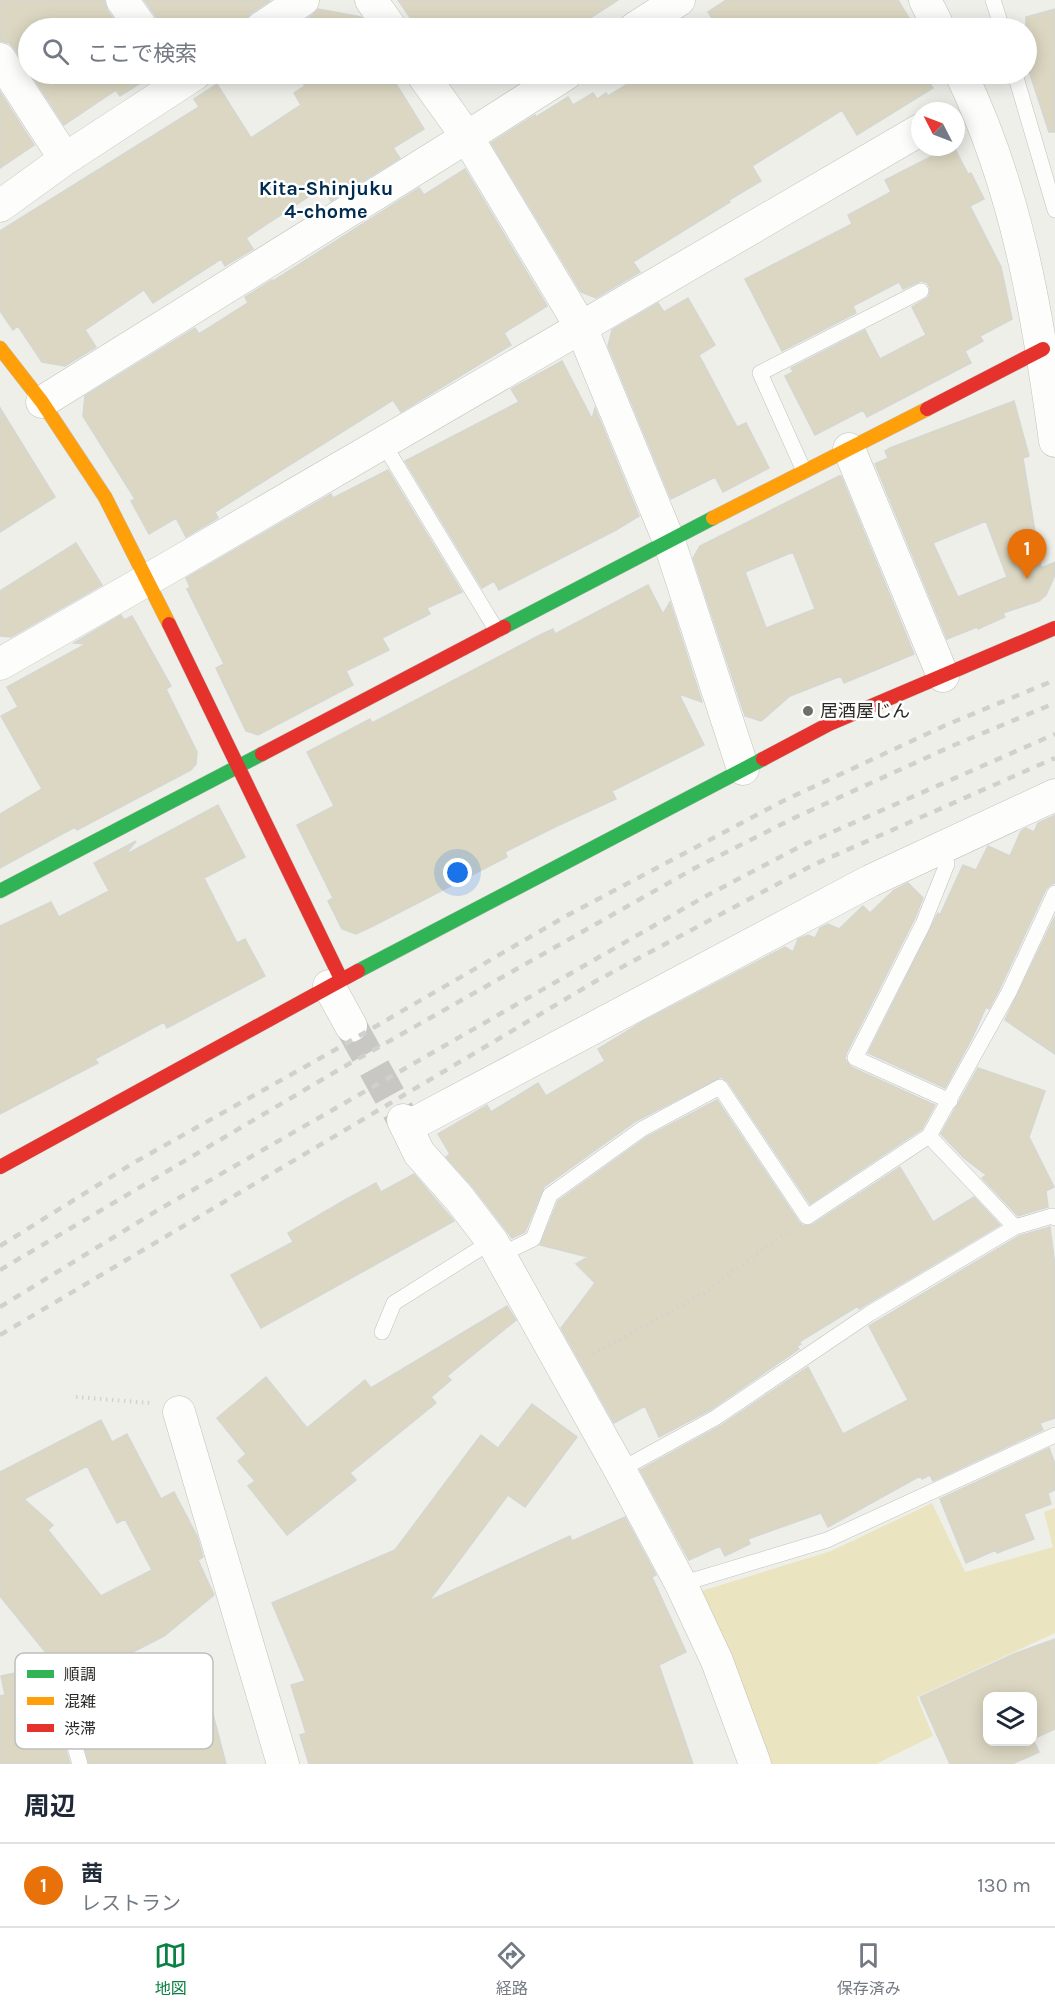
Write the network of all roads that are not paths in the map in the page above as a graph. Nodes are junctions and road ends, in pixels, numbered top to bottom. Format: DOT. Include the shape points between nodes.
graph roads {
  1 [pos="122,0"];
  2 [pos="303,0"];
  3 [pos="371,0"];
  4 [pos="679,0"];
  5 [pos="925,0"];
  6 [pos="993,0"];
  7 [pos="135,18"];
  8 [pos="276,18"];
  9 [pos="384,18"];
  10 [pos="651,18"];
  11 [pos="934,18"];
  12 [pos="999,18"];
  13 [pos="0,59"];
  14 [pos="172,84"];
  15 [pos="429,84"];
  16 [pos="550,84"];
  17 [pos="1018,84"];
  18 [pos="962,95"];
  19 [pos="911,135"];
  20 [pos="467,137"];
  21 [pos="65,159"];
  22 [pos="0,206"];
  23 [pos="1055,210"];
  24 [pos="921,291"];
  25 [pos="581,327"];
  26 [pos="0,348"];
  27 [pos="1042,349"];
  28 [pos="42,402"];
  29 [pos="1055,441"];
  30 [pos="383,443"];
  31 [pos="849,449"];
  32 [pos="804,471"];
  33 [pos="669,541"];
  34 [pos="148,580"];
  35 [pos="1055,628"];
  36 [pos="497,631"];
  37 [pos="3,658"];
  38 [pos="943,675"];
  39 [pos="238,766"];
  40 [pos="743,769"];
  41 [pos="1055,795"];
  42 [pos="942,847"];
  43 [pos="0,891"];
  44 [pos="1055,894"];
  45 [pos="335,982"];
  46 [pos="351,1026"];
  47 [pos="950,1101"];
  48 [pos="929,1136"];
  49 [pos="3,1157"];
  50 [pos="1055,1218"];
  51 [pos="1015,1227"];
  52 [pos="496,1248"];
  53 [pos="382,1332"];
  54 [pos="179,1412"];
  55 [pos="1055,1435"];
  56 [pos="620,1470"];
  57 [pos="681,1584"];
  58 [pos="76,1749"];
  59 [pos="80,1764"];
  60 [pos="283,1764"];
  61 [pos="755,1764"];
  1 -- 7 [label="street"];
  2 -- 8 [label="street"];
  3 -- 9 [label="street"];
  4 -- 10 [label="street"];
  5 -- 11 [label="street"];
  6 -- 12 [label="lane"];
  13 -- 21 [label="street"];
  14 -- 21 [label="street"];
  15 -- 20 [label="street"];
  16 -- 20 [label="street"];
  17 -- 23 [label="lane"];
  18 -- 27 [label="street" via="1014,213"];
  19 -- 25 [label="street"];
  20 -- 25 [label="street"];
  20 -- 28 [label="street"];
  21 -- 22 [label="street"];
  24 -- 32 [label="lane" via="760,373"];
  25 -- 30 [label="street"];
  25 -- 33 [label="street"];
  26 -- 28 [label="street"];
  27 -- 29 [label="street"];
  27 -- 31 [label="street"];
  28 -- 34 [label="street" via="105,497"];
  30 -- 34 [label="street"];
  30 -- 36 [label="lane"];
  31 -- 32 [label="street"];
  31 -- 38 [label="street"];
  32 -- 33 [label="street"];
  33 -- 36 [label="street"];
  33 -- 40 [label="street"];
  34 -- 37 [label="street"];
  34 -- 39 [label="street"];
  35 -- 38 [label="street"];
  36 -- 39 [label="street"];
  38 -- 40 [label="street" via="830,724"];
  39 -- 43 [label="street"];
  39 -- 45 [label="street"];
  40 -- 45 [label="street"];
  41 -- 42 [label="street"];
  42 -- 47 [label="lane" via="947,864 923,924 855,1058"];
  42 -- 52 [label="street" via="405,1123 419,1153"];
  44 -- 47 [label="lane" via="1009,992"];
  45 -- 46 [label="street"];
  45 -- 49 [label="street"];
  47 -- 48 [label="lane"];
  48 -- 51 [label="lane"];
  48 -- 52 [label="lane" via="807,1216 720,1087 642,1129 550,1195 533,1239"];
  50 -- 51 [label="lane"];
  51 -- 56 [label="lane" via="869,1314 715,1418"];
  52 -- 53 [label="lane" via="394,1303"];
  52 -- 56 [label="street"];
  54 -- 60 [label="street"];
  55 -- 57 [label="lane" via="827,1540"];
  56 -- 57 [label="street"];
  57 -- 61 [label="street" via="717,1660"];
  58 -- 59 [label="lane"];
}
